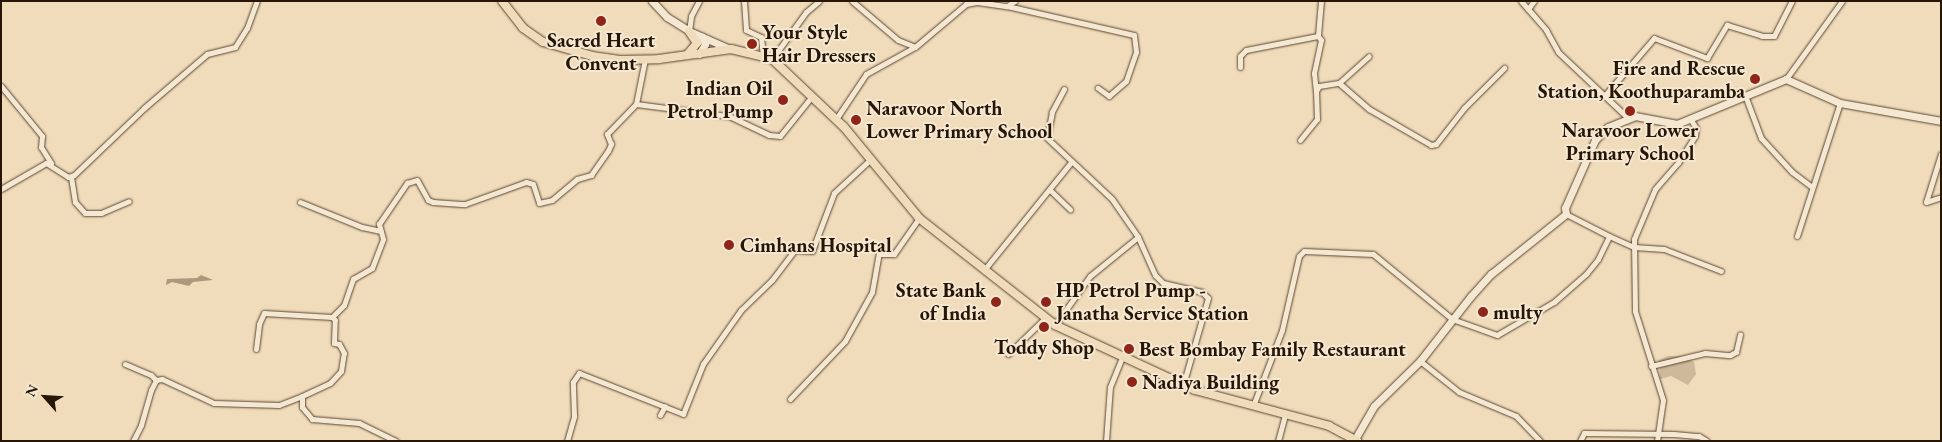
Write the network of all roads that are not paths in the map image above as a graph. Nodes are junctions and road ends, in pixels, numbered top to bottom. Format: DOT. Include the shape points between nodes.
graph roads {
  1 [pos="256,1"];
  2 [pos="502,1"];
  3 [pos="652,1"];
  4 [pos="699,1"];
  5 [pos="744,1"];
  6 [pos="819,1"];
  7 [pos="852,1"];
  8 [pos="1014,1"];
  9 [pos="1321,1"];
  10 [pos="1521,1"];
  11 [pos="1534,1"];
  12 [pos="1792,1"];
  13 [pos="1842,1"];
  14 [pos="1007,6"];
  15 [pos="1528,9"];
  16 [pos="689,30"];
  17 [pos="702,36"];
  18 [pos="1318,36"];
  19 [pos="915,46"];
  20 [pos="731,49"];
  21 [pos="700,54"];
  22 [pos="686,56"];
  23 [pos="763,56"];
  24 [pos="1369,56"];
  25 [pos="645,59"];
  26 [pos="772,59"];
  27 [pos="1240,67"];
  28 [pos="1504,68"];
  29 [pos="1786,79"];
  30 [pos="1339,82"];
  31 [pos="1,86"];
  32 [pos="1098,88"];
  33 [pos="1064,89"];
  34 [pos="1316,90"];
  35 [pos="1606,94"];
  36 [pos="812,96"];
  37 [pos="1746,98"];
  38 [pos="1840,103"];
  39 [pos="636,104"];
  40 [pos="1628,118"];
  41 [pos="836,119"];
  42 [pos="1691,120"];
  43 [pos="1941,121"];
  44 [pos="1300,140"];
  45 [pos="1941,154"];
  46 [pos="871,159"];
  47 [pos="1071,162"];
  48 [pos="51,163"];
  49 [pos="71,177"];
  50 [pos="1812,187"];
  51 [pos="1,189"];
  52 [pos="1050,190"];
  53 [pos="1941,197"];
  54 [pos="129,201"];
  55 [pos="300,202"];
  56 [pos="1070,209"];
  57 [pos="1566,214"];
  58 [pos="919,218"];
  59 [pos="381,231"];
  60 [pos="1608,236"];
  61 [pos="1797,236"];
  62 [pos="1138,237"];
  63 [pos="1634,247"];
  64 [pos="983,271"];
  65 [pos="1721,271"];
  66 [pos="332,317"];
  67 [pos="1045,318"];
  68 [pos="1452,319"];
  69 [pos="1055,325"];
  70 [pos="1740,334"];
  71 [pos="256,349"];
  72 [pos="1008,354"];
  73 [pos="1122,357"];
  74 [pos="1420,361"];
  75 [pos="126,364"];
  76 [pos="1651,366"];
  77 [pos="156,380"];
  78 [pos="1183,385"];
  79 [pos="311,391"];
  80 [pos="302,396"];
  81 [pos="790,399"];
  82 [pos="665,406"];
  83 [pos="1253,406"];
  84 [pos="302,407"];
  85 [pos="660,414"];
  86 [pos="1285,414"];
  87 [pos="1659,433"];
  88 [pos="1356,440"];
  89 [pos="133,441"];
  90 [pos="396,441"];
  91 [pos="567,441"];
  92 [pos="1106,441"];
  93 [pos="1278,441"];
  94 [pos="1540,441"];
  95 [pos="1580,441"];
  96 [pos="1657,441"];
  97 [pos="1707,441"];
  1 -- 49 [label="street" via="247,28 235,47 207,54"];
  2 -- 25 [label="main road" via="523,28 543,42 592,56"];
  3 -- 16 [label="main road" via="668,17"];
  4 -- 16 [label="street" via="691,16"];
  5 -- 23 [label="street" via="746,30 761,37"];
  6 -- 26 [label="street" via="806,12"];
  7 -- 19 [label="street" via="898,40"];
  8 -- 14 [label="street"];
  9 -- 18 [label="street"];
  10 -- 15 [label="street"];
  11 -- 15 [label="street"];
  12 -- 35 [label="street" via="1774,36 1762,36 1727,25 1708,58 1654,38"];
  13 -- 29 [label="street"];
  14 -- 19 [label="street" via="977,2 966,4"];
  14 -- 32 [label="street" via="1134,36 1136,52 1126,81 1109,96"];
  15 -- 35 [label="street" via="1565,59"];
  16 -- 17 [label="main road"];
  16 -- 22 [label="main road" via="696,46"];
  17 -- 20 [label="main road"];
  17 -- 21 [label="main road" via="705,44"];
  18 -- 27 [label="street" via="1246,50 1240,56"];
  18 -- 34 [label="street" via="1321,40 1314,73"];
  19 -- 41 [label="street" via="866,74"];
  20 -- 21 [label="main road"];
  20 -- 23 [label="main road"];
  21 -- 22 [label="main road"];
  22 -- 25 [label="main road"];
  23 -- 26 [label="main road"];
  24 -- 30 [label="street"];
  25 -- 39 [label="street"];
  26 -- 36 [label="main road"];
  28 -- 30 [label="street" via="1464,108 1436,144 1369,108"];
  29 -- 37 [label="main road"];
  29 -- 38 [label="main road"];
  30 -- 34 [label="street" via="1319,86"];
  31 -- 48 [label="street" via="42,136 41,147"];
  33 -- 47 [label="street" via="1052,112 1047,138"];
  34 -- 44 [label="street" via="1317,119"];
  35 -- 40 [label="street"];
  36 -- 39 [label="street" via="780,136 769,135 729,116"];
  36 -- 41 [label="main road"];
  37 -- 42 [label="main road"];
  37 -- 50 [label="street" via="1761,138 1792,172"];
  38 -- 43 [label="main road"];
  38 -- 50 [label="street"];
  39 -- 59 [label="street" via="607,134 611,144 591,175 577,179 552,200 539,203 532,184 526,182 465,204 433,202 414,179 404,186 390,207 379,226"];
  40 -- 42 [label="main road" via="1642,116 1668,125"];
  40 -- 57 [label="main road" via="1608,127 1595,140 1565,208"];
  41 -- 46 [label="main road"];
  42 -- 63 [label="street" via="1696,128 1695,136 1655,189 1636,228"];
  45 -- 53 [label="street" via="1926,202"];
  46 -- 58 [label="main road"];
  46 -- 82 [label="street" via="834,193 812,251 795,250 772,280 741,310 709,356 683,414"];
  47 -- 52 [label="street"];
  47 -- 62 [label="street" via="1112,199"];
  48 -- 49 [label="street"];
  48 -- 51 [label="street"];
  49 -- 54 [label="street" via="75,202 85,213 101,213"];
  50 -- 61 [label="street"];
  52 -- 56 [label="street"];
  52 -- 64 [label="street"];
  55 -- 59 [label="street" via="362,227"];
  57 -- 60 [label="street"];
  57 -- 68 [label="main road" via="1491,274"];
  58 -- 64 [label="main road"];
  58 -- 81 [label="street" via="894,254 879,254 872,292 845,341"];
  59 -- 66 [label="street" via="383,239 372,268 353,279 344,305"];
  60 -- 63 [label="street"];
  60 -- 68 [label="street" via="1598,259 1586,274 1554,302 1496,334"];
  62 -- 69 [label="street" via="1090,276"];
  62 -- 78 [label="street" via="1155,275 1163,283 1202,292 1208,298"];
  63 -- 65 [label="street" via="1664,249"];
  63 -- 76 [label="street" via="1636,310"];
  64 -- 67 [label="main road"];
  66 -- 71 [label="street" via="264,313"];
  66 -- 79 [label="street" via="335,320 334,343 342,347 344,362 337,377"];
  67 -- 69 [label="main road"];
  67 -- 72 [label="street"];
  68 -- 74 [label="main road"];
  68 -- 83 [label="street" via="1373,254 1304,251 1300,256 1282,330"];
  69 -- 73 [label="main road"];
  70 -- 76 [label="street" via="1736,352 1730,355 1705,353"];
  73 -- 78 [label="main road"];
  73 -- 92 [label="street" via="1110,387"];
  74 -- 88 [label="main road" via="1374,406"];
  74 -- 94 [label="street" via="1459,392 1516,416"];
  75 -- 77 [label="street"];
  76 -- 87 [label="street" via="1663,400"];
  77 -- 80 [label="street" via="181,386 214,403 279,405"];
  77 -- 89 [label="street"];
  78 -- 83 [label="main road"];
  79 -- 80 [label="street"];
  79 -- 84 [label="street"];
  80 -- 84 [label="street"];
  82 -- 85 [label="street"];
  82 -- 91 [label="street" via="579,372 573,382 574,416"];
  83 -- 86 [label="main road"];
  84 -- 90 [label="street" via="312,419 360,423"];
  86 -- 88 [label="main road" via="1329,426"];
  86 -- 93 [label="street"];
  87 -- 95 [label="street" via="1584,433"];
  87 -- 96 [label="street"];
  87 -- 97 [label="street" via="1700,436"];
}
